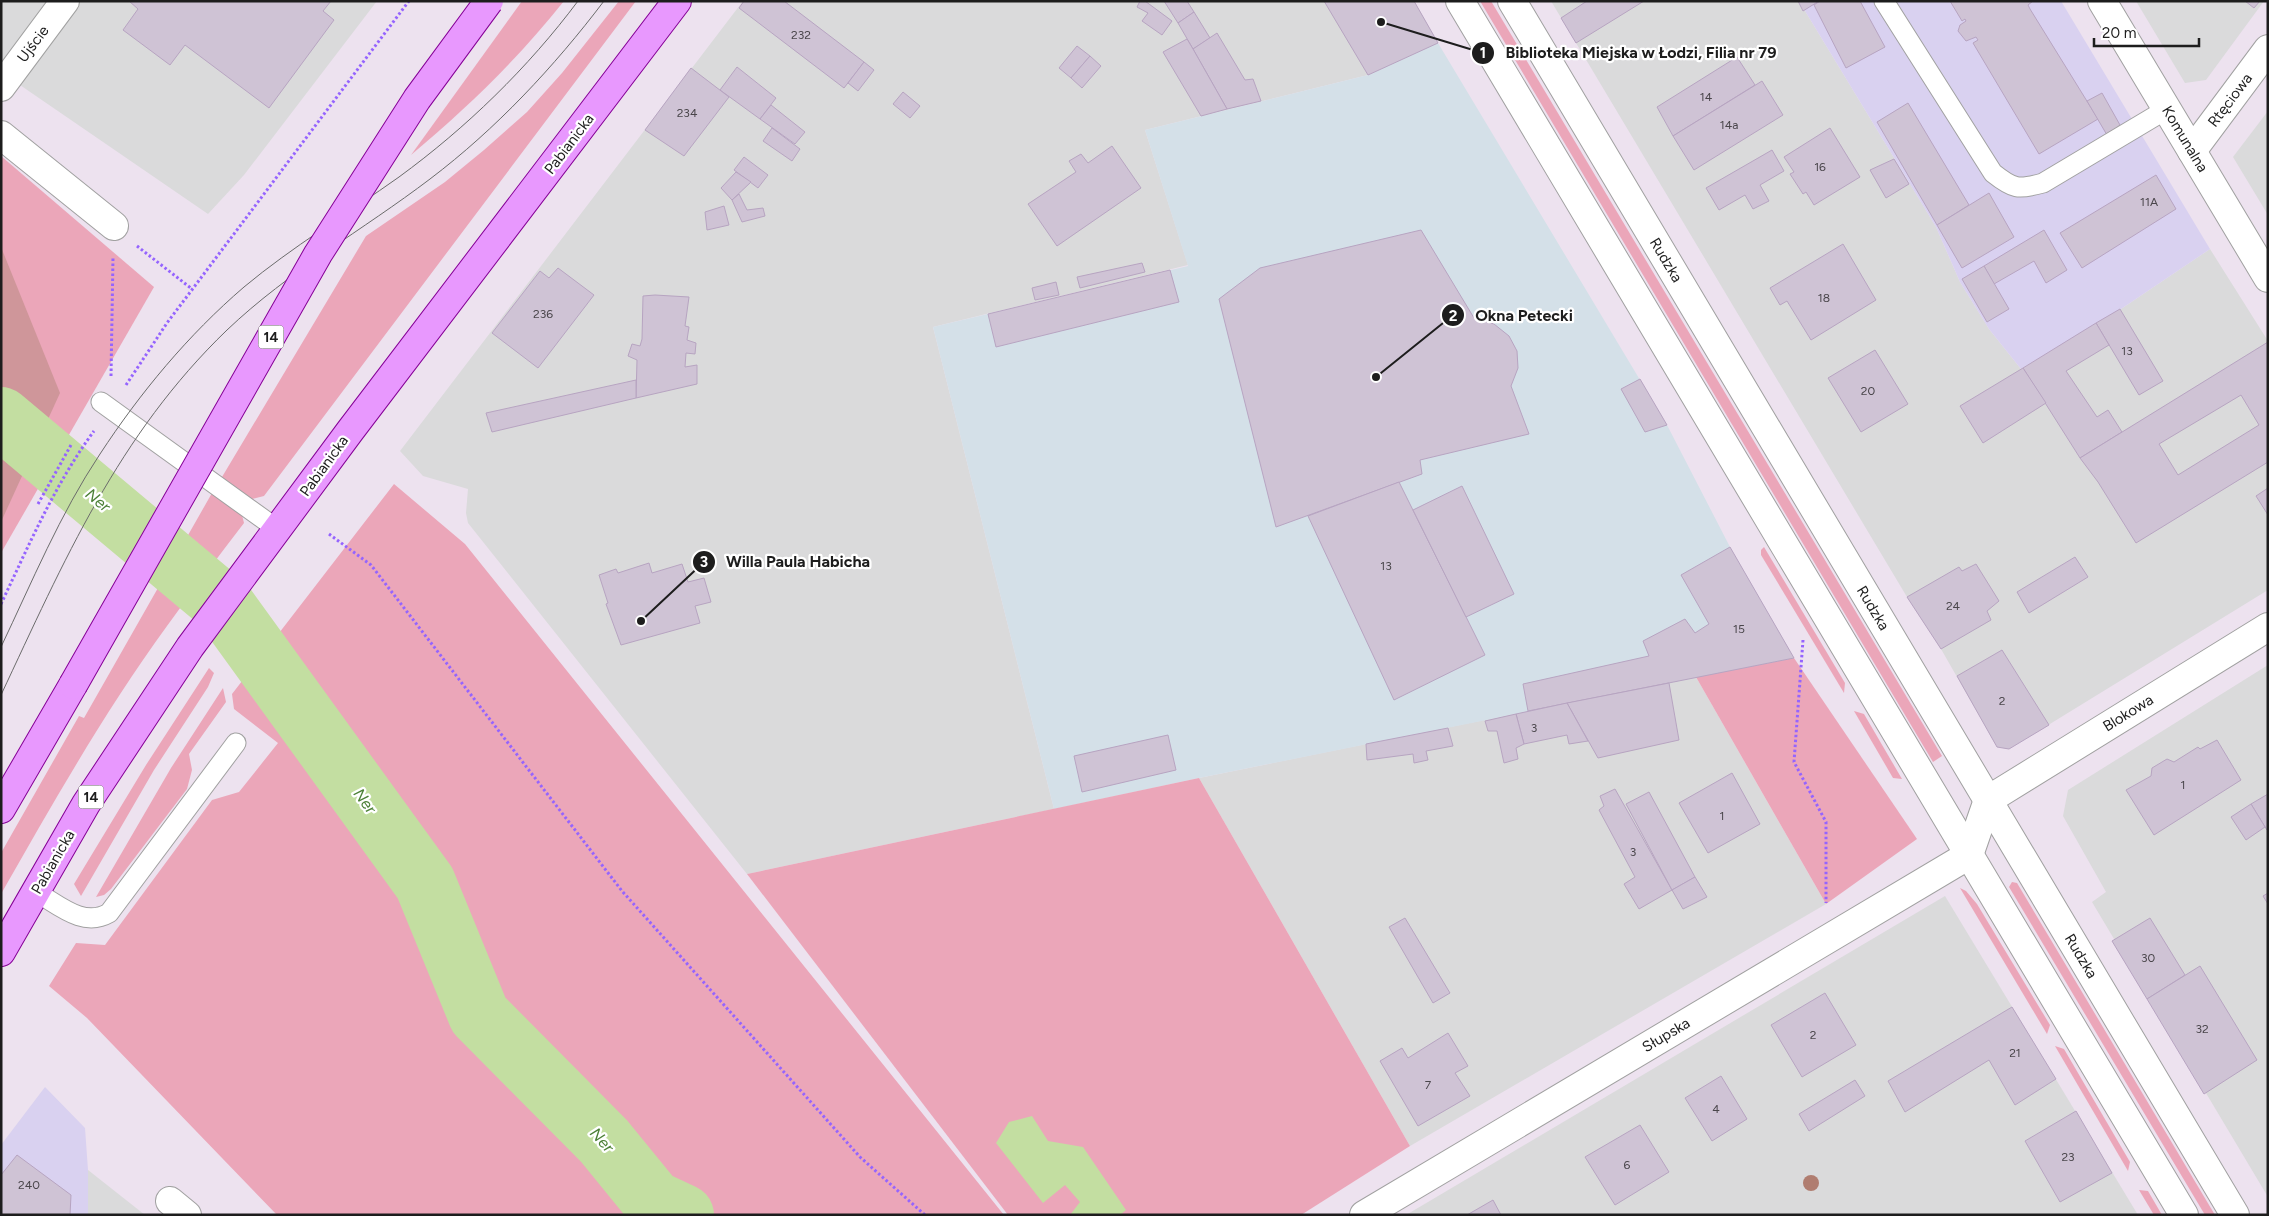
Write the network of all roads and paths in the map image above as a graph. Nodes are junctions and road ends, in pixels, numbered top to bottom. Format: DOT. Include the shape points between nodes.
graph roads {
  1 [pos="65,1"];
  2 [pos="409,1"];
  3 [pos="489,1"];
  4 [pos="677,1"];
  5 [pos="1460,1"];
  6 [pos="1512,1"];
  7 [pos="1884,1"];
  8 [pos="2102,1"];
  9 [pos="2268,49"];
  10 [pos="1,87"];
  11 [pos="2167,109"];
  12 [pos="1,135"];
  13 [pos="2192,152"];
  14 [pos="114,226"];
  15 [pos="2268,278"];
  16 [pos="192,289"];
  17 [pos="109,404"];
  18 [pos="71,445"];
  19 [pos="38,504"];
  20 [pos="278,529"];
  21 [pos="329,534"];
  22 [pos="1,604"];
  23 [pos="2268,627"];
  24 [pos="1803,637"];
  25 [pos="236,743"];
  26 [pos="1988,800"];
  27 [pos="1,809"];
  28 [pos="1969,855"];
  29 [pos="36,892"];
  30 [pos="1825,941"];
  31 [pos="1,952"];
  32 [pos="925,1215"];
  33 [pos="1364,1215"];
  34 [pos="2184,1215"];
  35 [pos="2236,1215"];
  1 -- 10 [label="street, Ujście"];
  2 -- 16 [label="path"];
  3 -- 27 [label="main road, 14, bridge" via="402,121 318,254"];
  4 -- 20 [label="main road, Pabianicka / 14"];
  5 -- 28 [label="street"];
  6 -- 26 [label="street, Rudzka"];
  7 -- 11 [label="lane" via="1993,172 2009,186 2026,188 2043,183"];
  8 -- 11 [label="street, Komunalna"];
  9 -- 13 [label="street, Rtęciowa"];
  11 -- 13 [label="street, Komunalna"];
  12 -- 14 [label="street"];
  13 -- 15 [label="street, Komunalna"];
  14 -- 16 [label="path"];
  14 -- 17 [label="path"];
  16 -- 17 [label="path"];
  17 -- 20 [label="lane"];
  17 -- 22 [label="path" via="46,509"];
  18 -- 19 [label="path"];
  20 -- 29 [label="main road, Pabianicka / 14" via="190,647 86,804"];
  21 -- 32 [label="path" via="371,565 622,891 860,1157"];
  23 -- 26 [label="street, Blokowa"];
  24 -- 30 [label="path" via="1794,762 1826,822"];
  25 -- 29 [label="lane" via="109,912 99,918 77,916"];
  26 -- 28 [label="street"];
  26 -- 35 [label="street, Rudzka"];
  28 -- 30 [label="street, Słupska"];
  28 -- 34 [label="street"];
  29 -- 31 [label="main road, Pabianicka / 14"];
  30 -- 33 [label="street, Słupska"];
}
